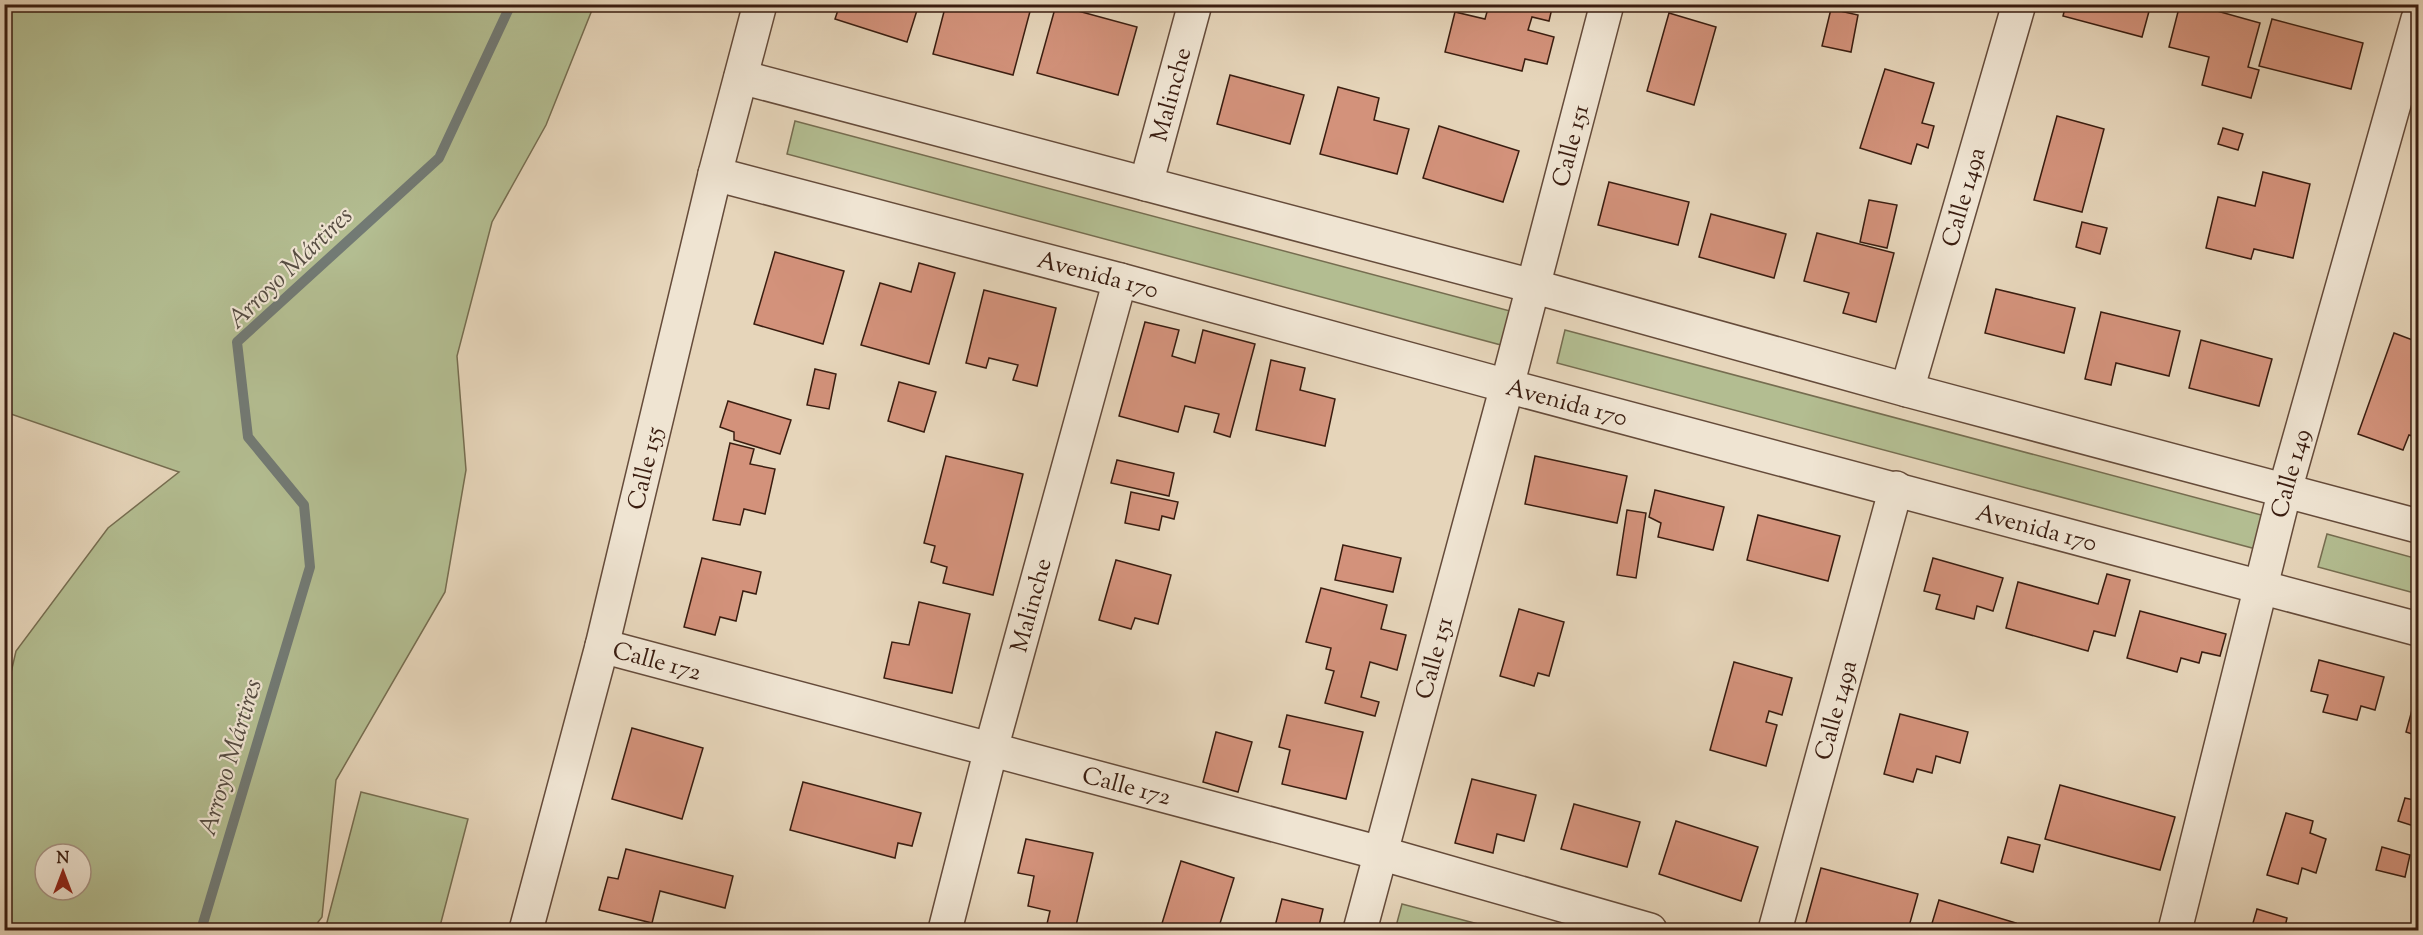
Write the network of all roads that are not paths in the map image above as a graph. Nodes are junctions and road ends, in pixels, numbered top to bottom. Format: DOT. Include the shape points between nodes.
graph roads {
  1 [pos="760,4"];
  2 [pos="1195,4"];
  3 [pos="1607,4"];
  4 [pos="2019,4"];
  5 [pos="2418,19"];
  6 [pos="741,77"];
  7 [pos="715,174"];
  8 [pos="1146,184"];
  9 [pos="1120,280"];
  10 [pos="1532,286"];
  11 [pos="1507,386"];
  12 [pos="1907,390"];
  13 [pos="1896,489"];
  14 [pos="2284,490"];
  15 [pos="2418,526"];
  16 [pos="2261,586"];
  17 [pos="2418,629"];
  18 [pos="602,646"];
  19 [pos="991,749"];
  20 [pos="1380,853"];
  21 [pos="526,930"];
  22 [pos="945,930"];
  23 [pos="1360,930"];
  24 [pos="1650,930"];
  25 [pos="1775,930"];
  26 [pos="2175,930"];
  1 -- 6 [label="street, Calle 155"];
  2 -- 8 [label="street, Malinche"];
  3 -- 10 [label="street, Calle 151"];
  4 -- 12 [label="street, Calle 149a"];
  5 -- 14 [label="street, Calle 149"];
  6 -- 7 [label="street, Calle 155"];
  6 -- 8 [label="street"];
  7 -- 9 [label="street, Avenida 170"];
  7 -- 18 [label="street, Calle 155"];
  8 -- 10 [label="street"];
  9 -- 11 [label="street, Avenida 170"];
  9 -- 19 [label="street, Malinche"];
  10 -- 11 [label="street"];
  10 -- 12 [label="street"];
  11 -- 13 [label="street, Avenida 170"];
  11 -- 20 [label="street, Calle 151"];
  12 -- 14 [label="street"];
  13 -- 16 [label="street, Avenida 170"];
  13 -- 25 [label="street, Calle 149a"];
  14 -- 15 [label="street"];
  14 -- 16 [label="street, Calle 149"];
  16 -- 17 [label="street, Avenida 170"];
  16 -- 26 [label="street, Calle 149"];
  18 -- 19 [label="street, Calle 172"];
  18 -- 21 [label="street, Calle 155"];
  19 -- 20 [label="street, Calle 172"];
  19 -- 22 [label="street, Malinche"];
  20 -- 23 [label="street, Calle 151"];
  20 -- 24 [label="street, Calle 172"];
}
